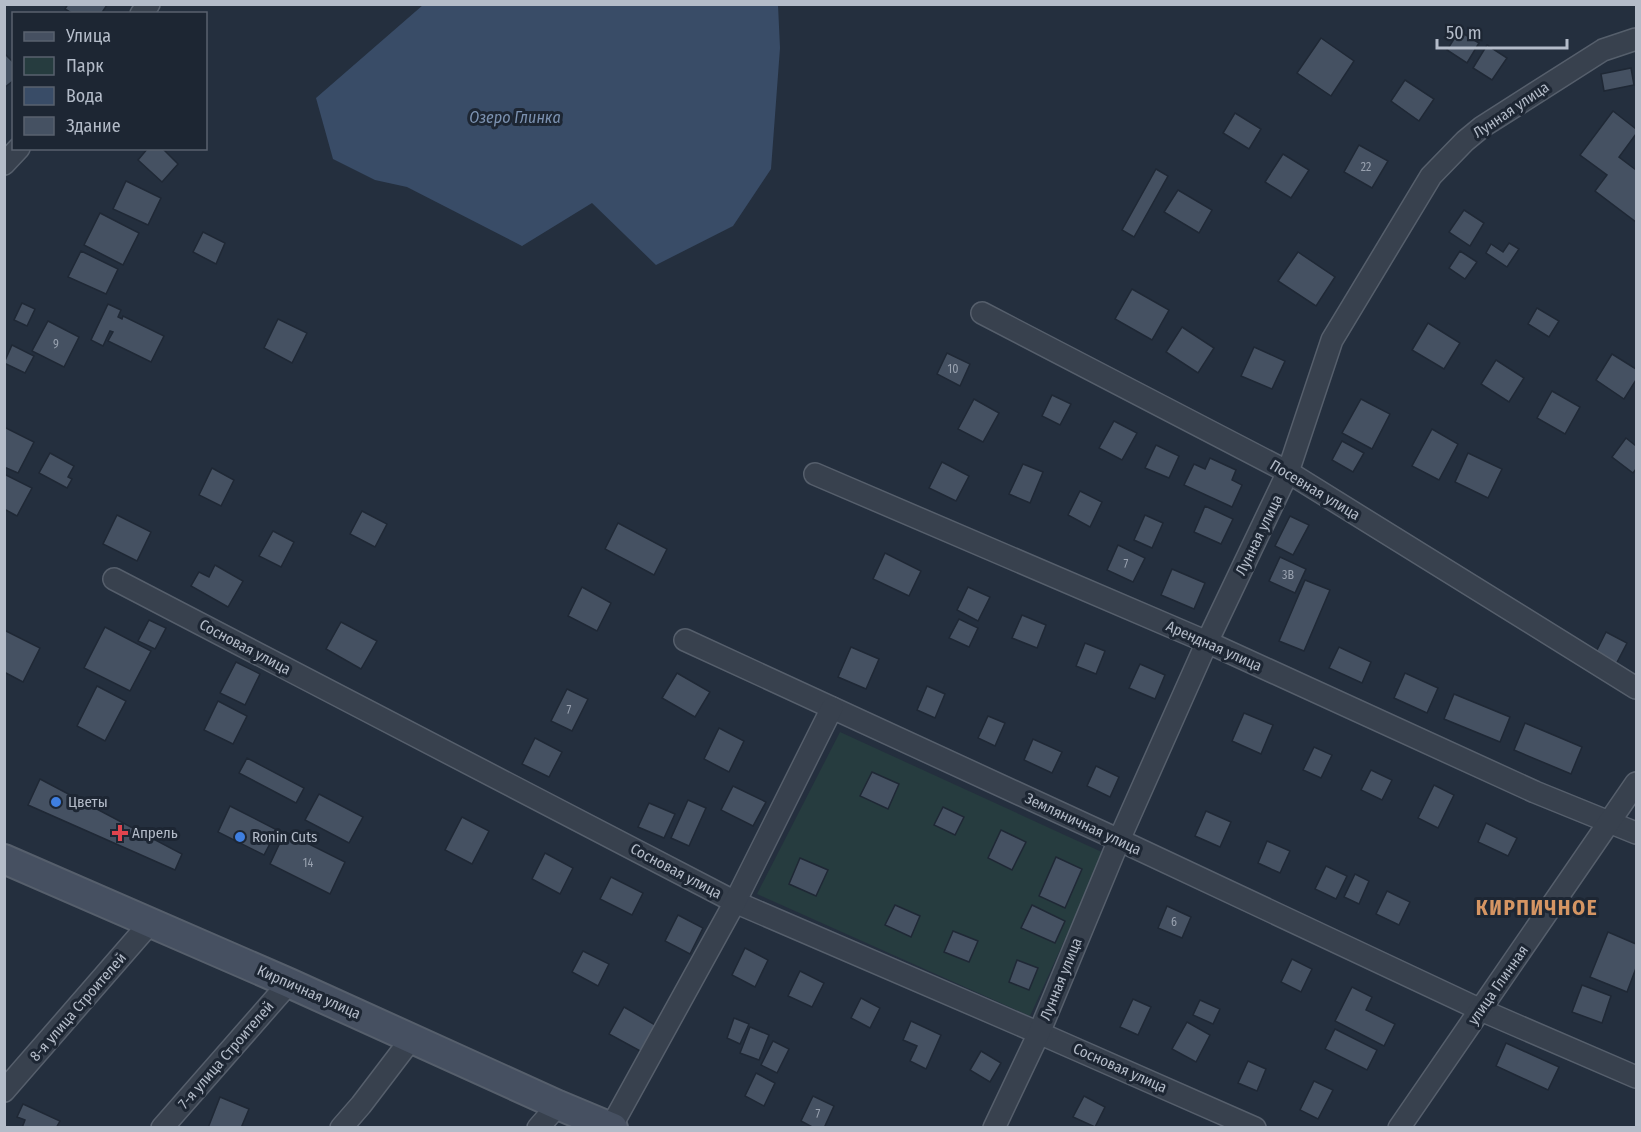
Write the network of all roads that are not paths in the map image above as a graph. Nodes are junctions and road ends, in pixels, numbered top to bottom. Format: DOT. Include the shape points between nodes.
graph roads {
  1 [pos="1636,39"];
  2 [pos="16,150"];
  3 [pos="4,164"];
  4 [pos="982,313"];
  5 [pos="1288,472"];
  6 [pos="815,474"];
  7 [pos="114,579"];
  8 [pos="685,640"];
  9 [pos="1208,642"];
  10 [pos="1636,688"];
  11 [pos="832,708"];
  12 [pos="1636,783"];
  13 [pos="1610,822"];
  14 [pos="1636,833"];
  15 [pos="1119,840"];
  16 [pos="7,865"];
  17 [pos="735,902"];
  18 [pos="151,922"];
  19 [pos="289,983"];
  20 [pos="1481,1010"];
  21 [pos="1039,1032"];
  22 [pos="412,1038"];
  23 [pos="1636,1077"];
  24 [pos="4,1091"];
  25 [pos="558,1105"];
  26 [pos="612,1127"];
  27 [pos="162,1128"];
  28 [pos="341,1128"];
  29 [pos="538,1128"];
  30 [pos="994,1128"];
  31 [pos="1255,1128"];
  32 [pos="1399,1128"];
  1 -- 5 [label="street, Лунная улица" via="1603,50 1482,127 1431,176 1332,340"];
  2 -- 3 [label="street"];
  4 -- 5 [label="street, Посевная улица"];
  5 -- 9 [label="street, Лунная улица"];
  5 -- 10 [label="street, Посевная улица"];
  6 -- 9 [label="street, Арендная улица"];
  7 -- 17 [label="street, Сосновая улица"];
  8 -- 11 [label="street, Земляничная улица"];
  9 -- 13 [label="street, Арендная улица" via="1535,792"];
  9 -- 15 [label="street, Лунная улица"];
  11 -- 15 [label="street, Земляничная улица"];
  11 -- 17 [label="street"];
  12 -- 13 [label="street, улица Глинная"];
  13 -- 14 [label="street, Арендная улица"];
  13 -- 20 [label="street, улица Глинная"];
  15 -- 20 [label="street, Земляничная улица"];
  15 -- 21 [label="street, Лунная улица"];
  16 -- 18 [label="main road, Кирпичная улица"];
  17 -- 21 [label="street, Сосновая улица"];
  17 -- 26 [label="street"];
  18 -- 19 [label="main road, Кирпичная улица"];
  18 -- 24 [label="street, 8-я улица Строителей"];
  19 -- 22 [label="main road, Кирпичная улица"];
  19 -- 27 [label="street, 7-я улица Строителей"];
  20 -- 23 [label="street, Земляничная улица"];
  20 -- 32 [label="street, улица Глинная"];
  21 -- 30 [label="street, Лунная улица"];
  21 -- 31 [label="street, Сосновая улица"];
  22 -- 25 [label="main road, Кирпичная улица"];
  22 -- 28 [label="street"];
  25 -- 26 [label="main road, Кирпичная улица"];
  25 -- 29 [label="street"];
}
